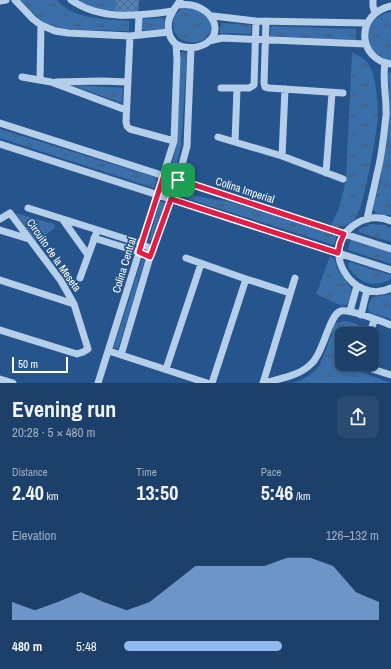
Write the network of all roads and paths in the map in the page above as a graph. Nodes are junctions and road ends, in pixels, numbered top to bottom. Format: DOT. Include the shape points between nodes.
graph roads {
  1 [pos="6,0"];
  2 [pos="15,0"];
  3 [pos="70,0"];
  4 [pos="373,0"];
  5 [pos="0,1"];
  6 [pos="200,1"];
  7 [pos="177,5"];
  8 [pos="391,6"];
  9 [pos="375,13"];
  10 [pos="139,16"];
  11 [pos="213,16"];
  12 [pos="256,21"];
  13 [pos="266,21"];
  14 [pos="366,23"];
  15 [pos="41,25"];
  16 [pos="169,32"];
  17 [pos="138,35"];
  18 [pos="130,36"];
  19 [pos="256,40"];
  20 [pos="266,40"];
  21 [pos="208,41"];
  22 [pos="176,44"];
  23 [pos="366,44"];
  24 [pos="191,48"];
  25 [pos="388,64"];
  26 [pos="22,77"];
  27 [pos="40,80"];
  28 [pos="51,82"];
  29 [pos="127,82"];
  30 [pos="221,88"];
  31 [pos="237,88"];
  32 [pos="285,89"];
  33 [pos="332,93"];
  34 [pos="343,94"];
  35 [pos="126,110"];
  36 [pos="0,123"];
  37 [pos="218,137"];
  38 [pos="174,141"];
  39 [pos="235,142"];
  40 [pos="0,144"];
  41 [pos="282,156"];
  42 [pos="326,173"];
  43 [pos="164,175"];
  44 [pos="344,179"];
  45 [pos="178,180"];
  46 [pos="158,194"];
  47 [pos="171,199"];
  48 [pos="28,208"];
  49 [pos="0,219"];
  50 [pos="367,219"];
  51 [pos="64,220"];
  52 [pos="391,221"];
  53 [pos="0,230"];
  54 [pos="97,230"];
  55 [pos="344,234"];
  56 [pos="94,238"];
  57 [pos="30,239"];
  58 [pos="142,244"];
  59 [pos="391,249"];
  60 [pos="139,252"];
  61 [pos="338,253"];
  62 [pos="88,254"];
  63 [pos="152,254"];
  64 [pos="186,258"];
  65 [pos="201,264"];
  66 [pos="391,270"];
  67 [pos="80,278"];
  68 [pos="295,278"];
  69 [pos="246,279"];
  70 [pos="0,280"];
  71 [pos="357,286"];
  72 [pos="391,288"];
  73 [pos="367,290"];
  74 [pos="290,293"];
  75 [pos="74,304"];
  76 [pos="350,311"];
  77 [pos="361,315"];
  78 [pos="374,320"];
  79 [pos="391,325"];
  80 [pos="372,327"];
  81 [pos="0,330"];
  82 [pos="109,351"];
  83 [pos="121,355"];
  84 [pos="166,369"];
  85 [pos="378,371"];
  86 [pos="391,375"];
  87 [pos="0,379"];
  88 [pos="13,383"];
  89 [pos="98,383"];
  90 [pos="207,383"];
  91 [pos="212,383"];
  92 [pos="264,383"];
  1 -- 5 [label="street"];
  2 -- 15 [label="street"];
  3 -- 10 [label="street" via="100,13"];
  4 -- 9 [label="street"];
  6 -- 7 [label="street"];
  6 -- 11 [label="street" via="207,6"];
  7 -- 10 [label="street"];
  7 -- 16 [label="street" via="169,18"];
  8 -- 9 [label="street"];
  9 -- 14 [label="street"];
  10 -- 17 [label="street"];
  11 -- 12 [label="street"];
  11 -- 21 [label="street" via="215,27"];
  12 -- 13 [label="street"];
  12 -- 19 [label="street"];
  13 -- 14 [label="street"];
  13 -- 20 [label="street"];
  14 -- 23 [label="street"];
  15 -- 18 [label="street" via="68,33"];
  15 -- 27 [label="street"];
  16 -- 17 [label="street"];
  16 -- 22 [label="street"];
  17 -- 18 [label="street"];
  18 -- 29 [label="street"];
  19 -- 20 [label="street"];
  19 -- 21 [label="street" via="222,38"];
  19 -- 31 [label="street" via="253,87"];
  20 -- 23 [label="street"];
  20 -- 32 [label="street" via="265,87"];
  21 -- 24 [label="street" via="202,46"];
  22 -- 24 [label="street"];
  22 -- 38 [label="street, Colina Central"];
  23 -- 25 [label="street" via="371,54"];
  24 -- 45 [label="street, Colina Central" via="188,146"];
  25 -- 50 [label="street" via="383,75 386,97 384,138"];
  26 -- 27 [label="street"];
  27 -- 28 [label="street"];
  28 -- 29 [label="street"];
  28 -- 35 [label="street"];
  29 -- 35 [label="street"];
  30 -- 31 [label="street"];
  31 -- 39 [label="street"];
  32 -- 33 [label="street"];
  32 -- 41 [label="street"];
  33 -- 34 [label="street"];
  33 -- 42 [label="street"];
  35 -- 38 [label="street" via="126,122 130,128"];
  36 -- 43 [label="street, Colina Imperial"];
  37 -- 39 [label="street"];
  38 -- 43 [label="street, Colina Central"];
  39 -- 41 [label="street"];
  40 -- 46 [label="street"];
  41 -- 42 [label="street"];
  42 -- 44 [label="street"];
  43 -- 45 [label="street, Colina Imperial"];
  43 -- 46 [label="street, Colina Central"];
  45 -- 47 [label="street, Colina Central"];
  45 -- 55 [label="street, Colina Imperial"];
  46 -- 47 [label="street"];
  46 -- 58 [label="street, Colina Central"];
  47 -- 61 [label="street"];
  47 -- 63 [label="street, Colina Central"];
  48 -- 51 [label="street"];
  49 -- 57 [label="street, Circuito de la Meseta" via="10,213"];
  50 -- 52 [label="street"];
  50 -- 55 [label="street" via="353,225"];
  51 -- 54 [label="street"];
  51 -- 62 [label="street"];
  53 -- 57 [label="street"];
  54 -- 56 [label="street"];
  54 -- 58 [label="street"];
  55 -- 59 [label="street, Colina Imperial"];
  55 -- 61 [label="street"];
  56 -- 60 [label="street"];
  56 -- 62 [label="street"];
  57 -- 75 [label="street, Circuito de la Meseta" via="61,281"];
  58 -- 60 [label="street, Colina Central"];
  58 -- 63 [label="street"];
  60 -- 63 [label="street"];
  60 -- 82 [label="street, Colina Central"];
  61 -- 66 [label="street"];
  61 -- 71 [label="street" via="341,266"];
  62 -- 67 [label="street"];
  63 -- 83 [label="street, Colina Central"];
  64 -- 65 [label="street"];
  65 -- 69 [label="street"];
  65 -- 84 [label="street"];
  68 -- 74 [label="street"];
  69 -- 74 [label="street"];
  69 -- 91 [label="street"];
  70 -- 75 [label="street"];
  71 -- 73 [label="street"];
  71 -- 76 [label="street"];
  72 -- 73 [label="street"];
  73 -- 77 [label="street"];
  74 -- 92 [label="street"];
  75 -- 81 [label="street, Circuito de la Meseta" via="88,349 83,352 77,354"];
  76 -- 77 [label="street"];
  76 -- 92 [label="street" via="341,311 332,318 321,350 306,369"];
  77 -- 78 [label="street"];
  78 -- 79 [label="street"];
  78 -- 80 [label="street"];
  82 -- 83 [label="street"];
  82 -- 89 [label="street, Colina Central"];
  83 -- 84 [label="street"];
  84 -- 90 [label="street"];
  85 -- 86 [label="street"];
  87 -- 88 [label="street"];
}
